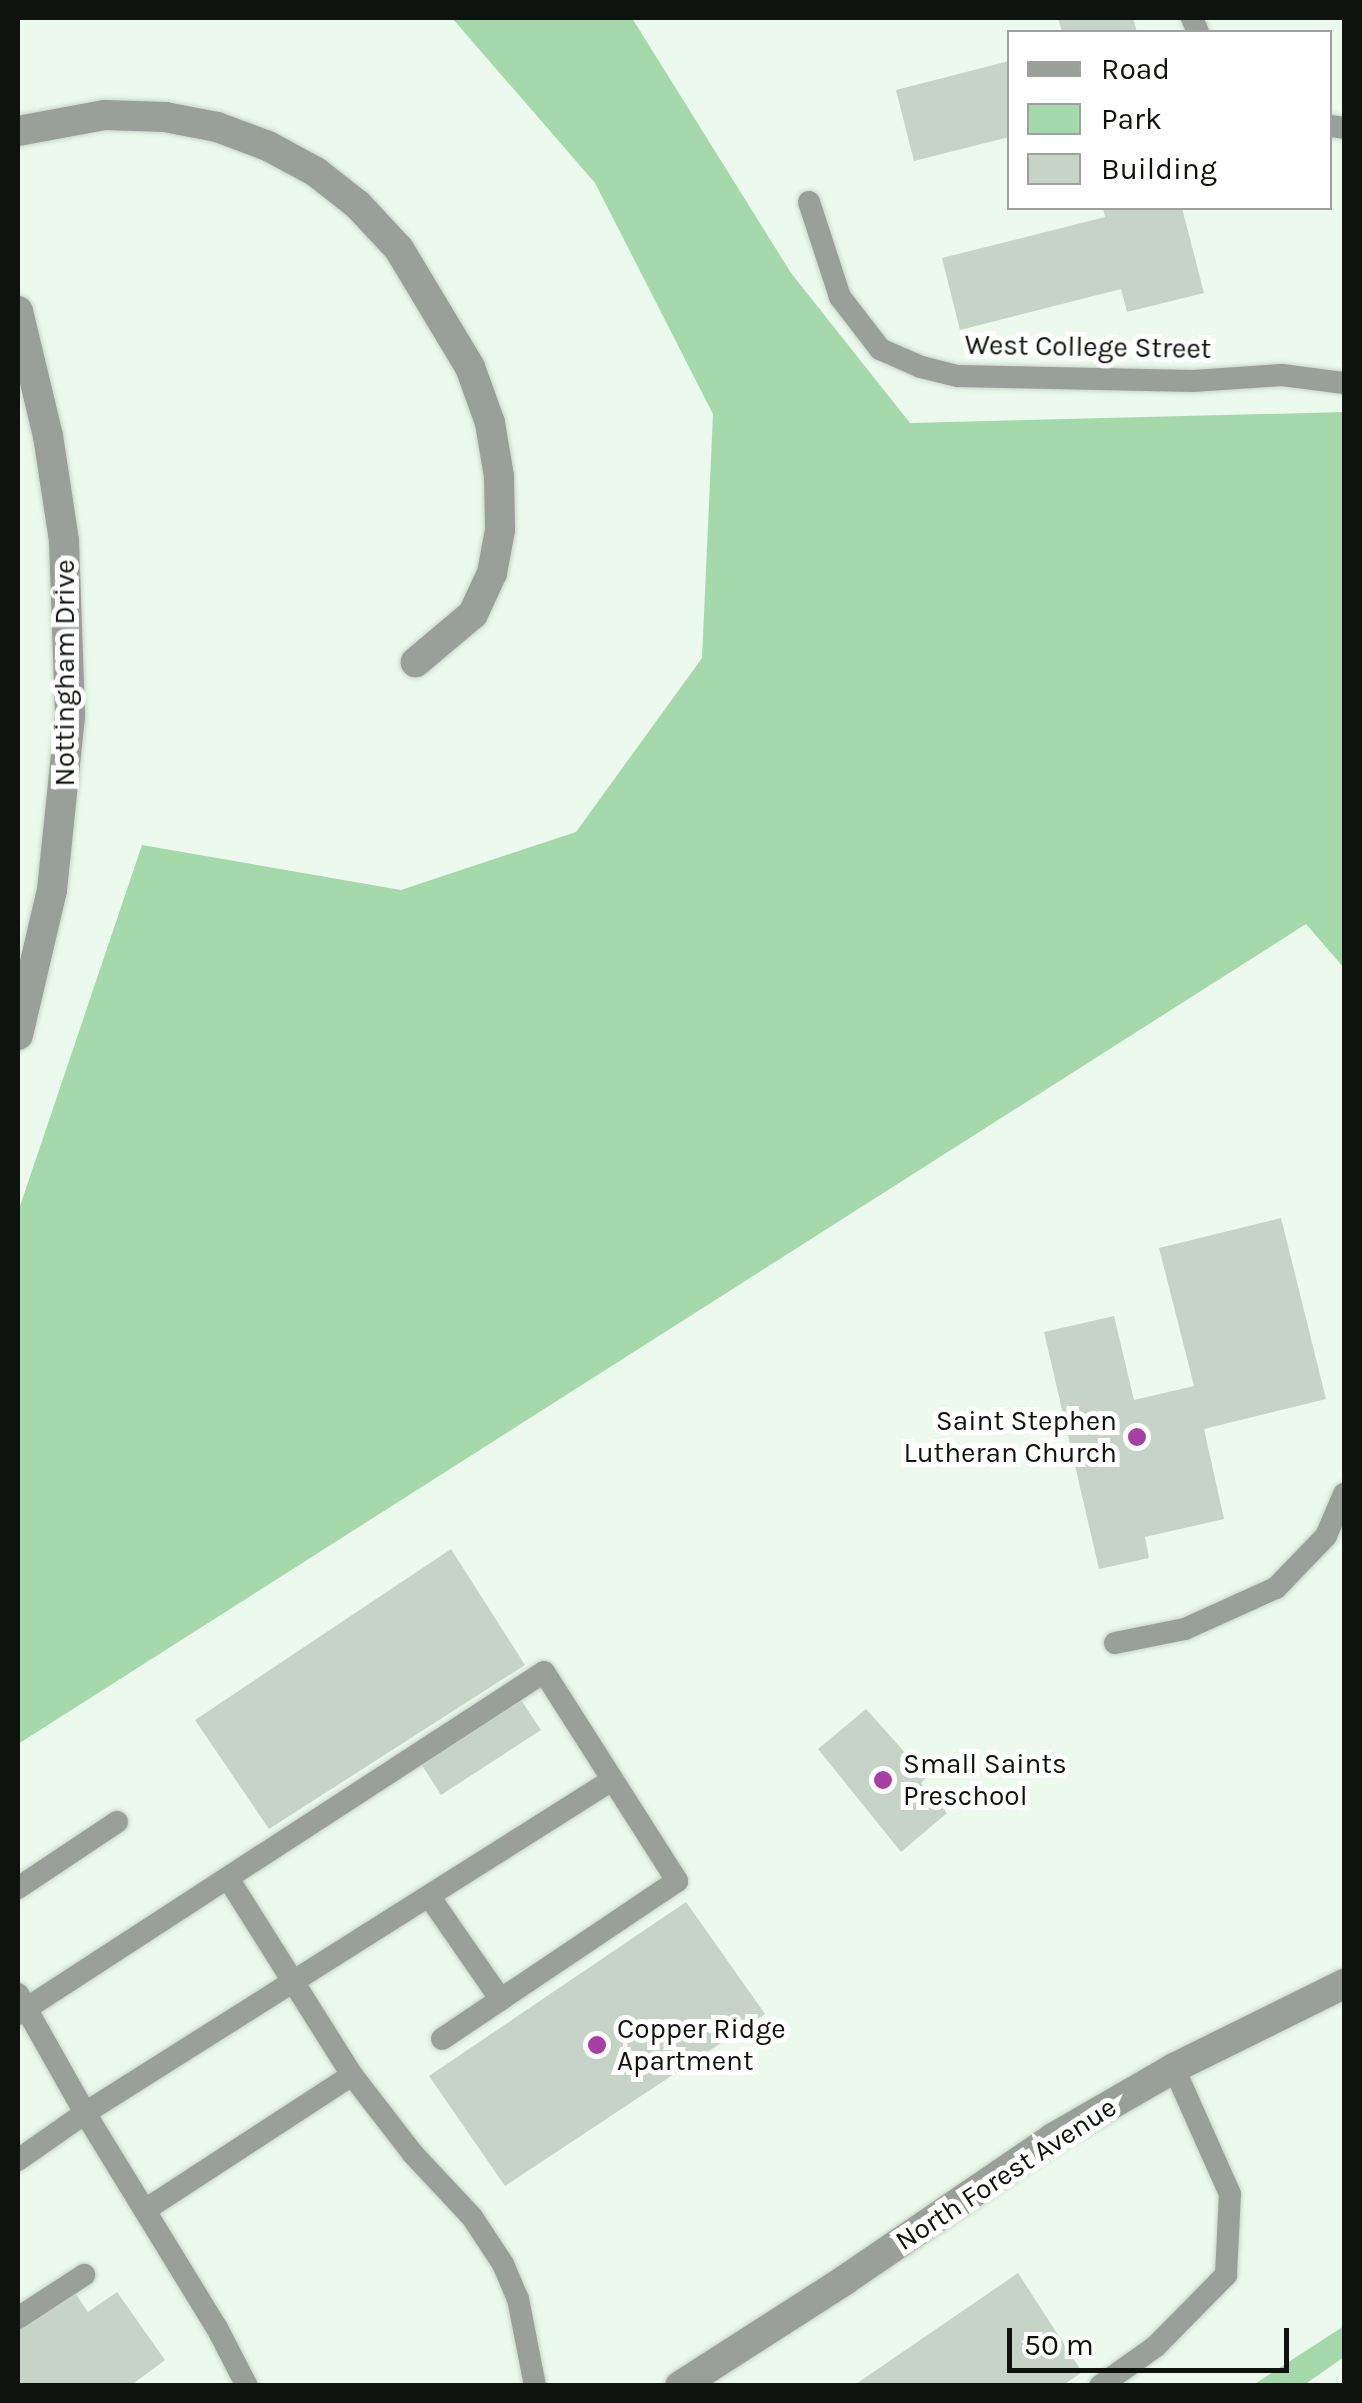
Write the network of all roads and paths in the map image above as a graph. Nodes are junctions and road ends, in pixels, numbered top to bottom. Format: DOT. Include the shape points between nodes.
graph roads {
  1 [pos="18,131"];
  2 [pos="809,202"];
  3 [pos="18,311"];
  4 [pos="1344,384"];
  5 [pos="416,662"];
  6 [pos="18,1035"];
  7 [pos="1344,1494"];
  8 [pos="1115,1643"];
  9 [pos="612,1780"];
  10 [pos="117,1822"];
  11 [pos="228,1878"];
  12 [pos="18,1888"];
  13 [pos="429,1896"];
  14 [pos="296,1980"];
  15 [pos="1344,1984"];
  16 [pos="501,2000"];
  17 [pos="21,2006"];
  18 [pos="442,2038"];
  19 [pos="1174,2068"];
  20 [pos="352,2075"];
  21 [pos="85,2113"];
  22 [pos="18,2160"];
  23 [pos="145,2210"];
  24 [pos="84,2275"];
  25 [pos="18,2318"];
  26 [pos="246,2386"];
  27 [pos="535,2386"];
  28 [pos="680,2386"];
  29 [pos="1100,2386"];
  1 -- 5 [label="street" via="105,115 165,116 218,127 316,172 399,250 470,367 499,476 492,572 473,614"];
  2 -- 4 [label="lane, West College Street" via="840,297 880,349 922,367 958,376 1194,381 1282,375"];
  3 -- 6 [label="street, Nottingham Drive" via="64,541 70,716 52,890"];
  7 -- 8 [label="lane" via="1326,1536 1276,1588 1185,1629"];
  9 -- 11 [label="lane" via="544,1672"];
  9 -- 13 [label="lane"];
  9 -- 16 [label="lane" via="677,1882"];
  10 -- 12 [label="lane"];
  11 -- 14 [label="lane"];
  11 -- 17 [label="lane"];
  13 -- 14 [label="lane"];
  13 -- 16 [label="lane"];
  14 -- 20 [label="lane"];
  14 -- 21 [label="lane"];
  15 -- 19 [label="street, North Forest Avenue"];
  16 -- 18 [label="lane"];
  17 -- 21 [label="lane"];
  19 -- 28 [label="street, North Forest Avenue" via="1053,2138"];
  19 -- 29 [label="lane" via="1230,2194 1226,2275 1156,2346"];
  20 -- 23 [label="lane"];
  20 -- 27 [label="lane" via="504,2264"];
  21 -- 22 [label="lane"];
  21 -- 23 [label="lane"];
  23 -- 26 [label="lane"];
  24 -- 25 [label="lane"];
}
